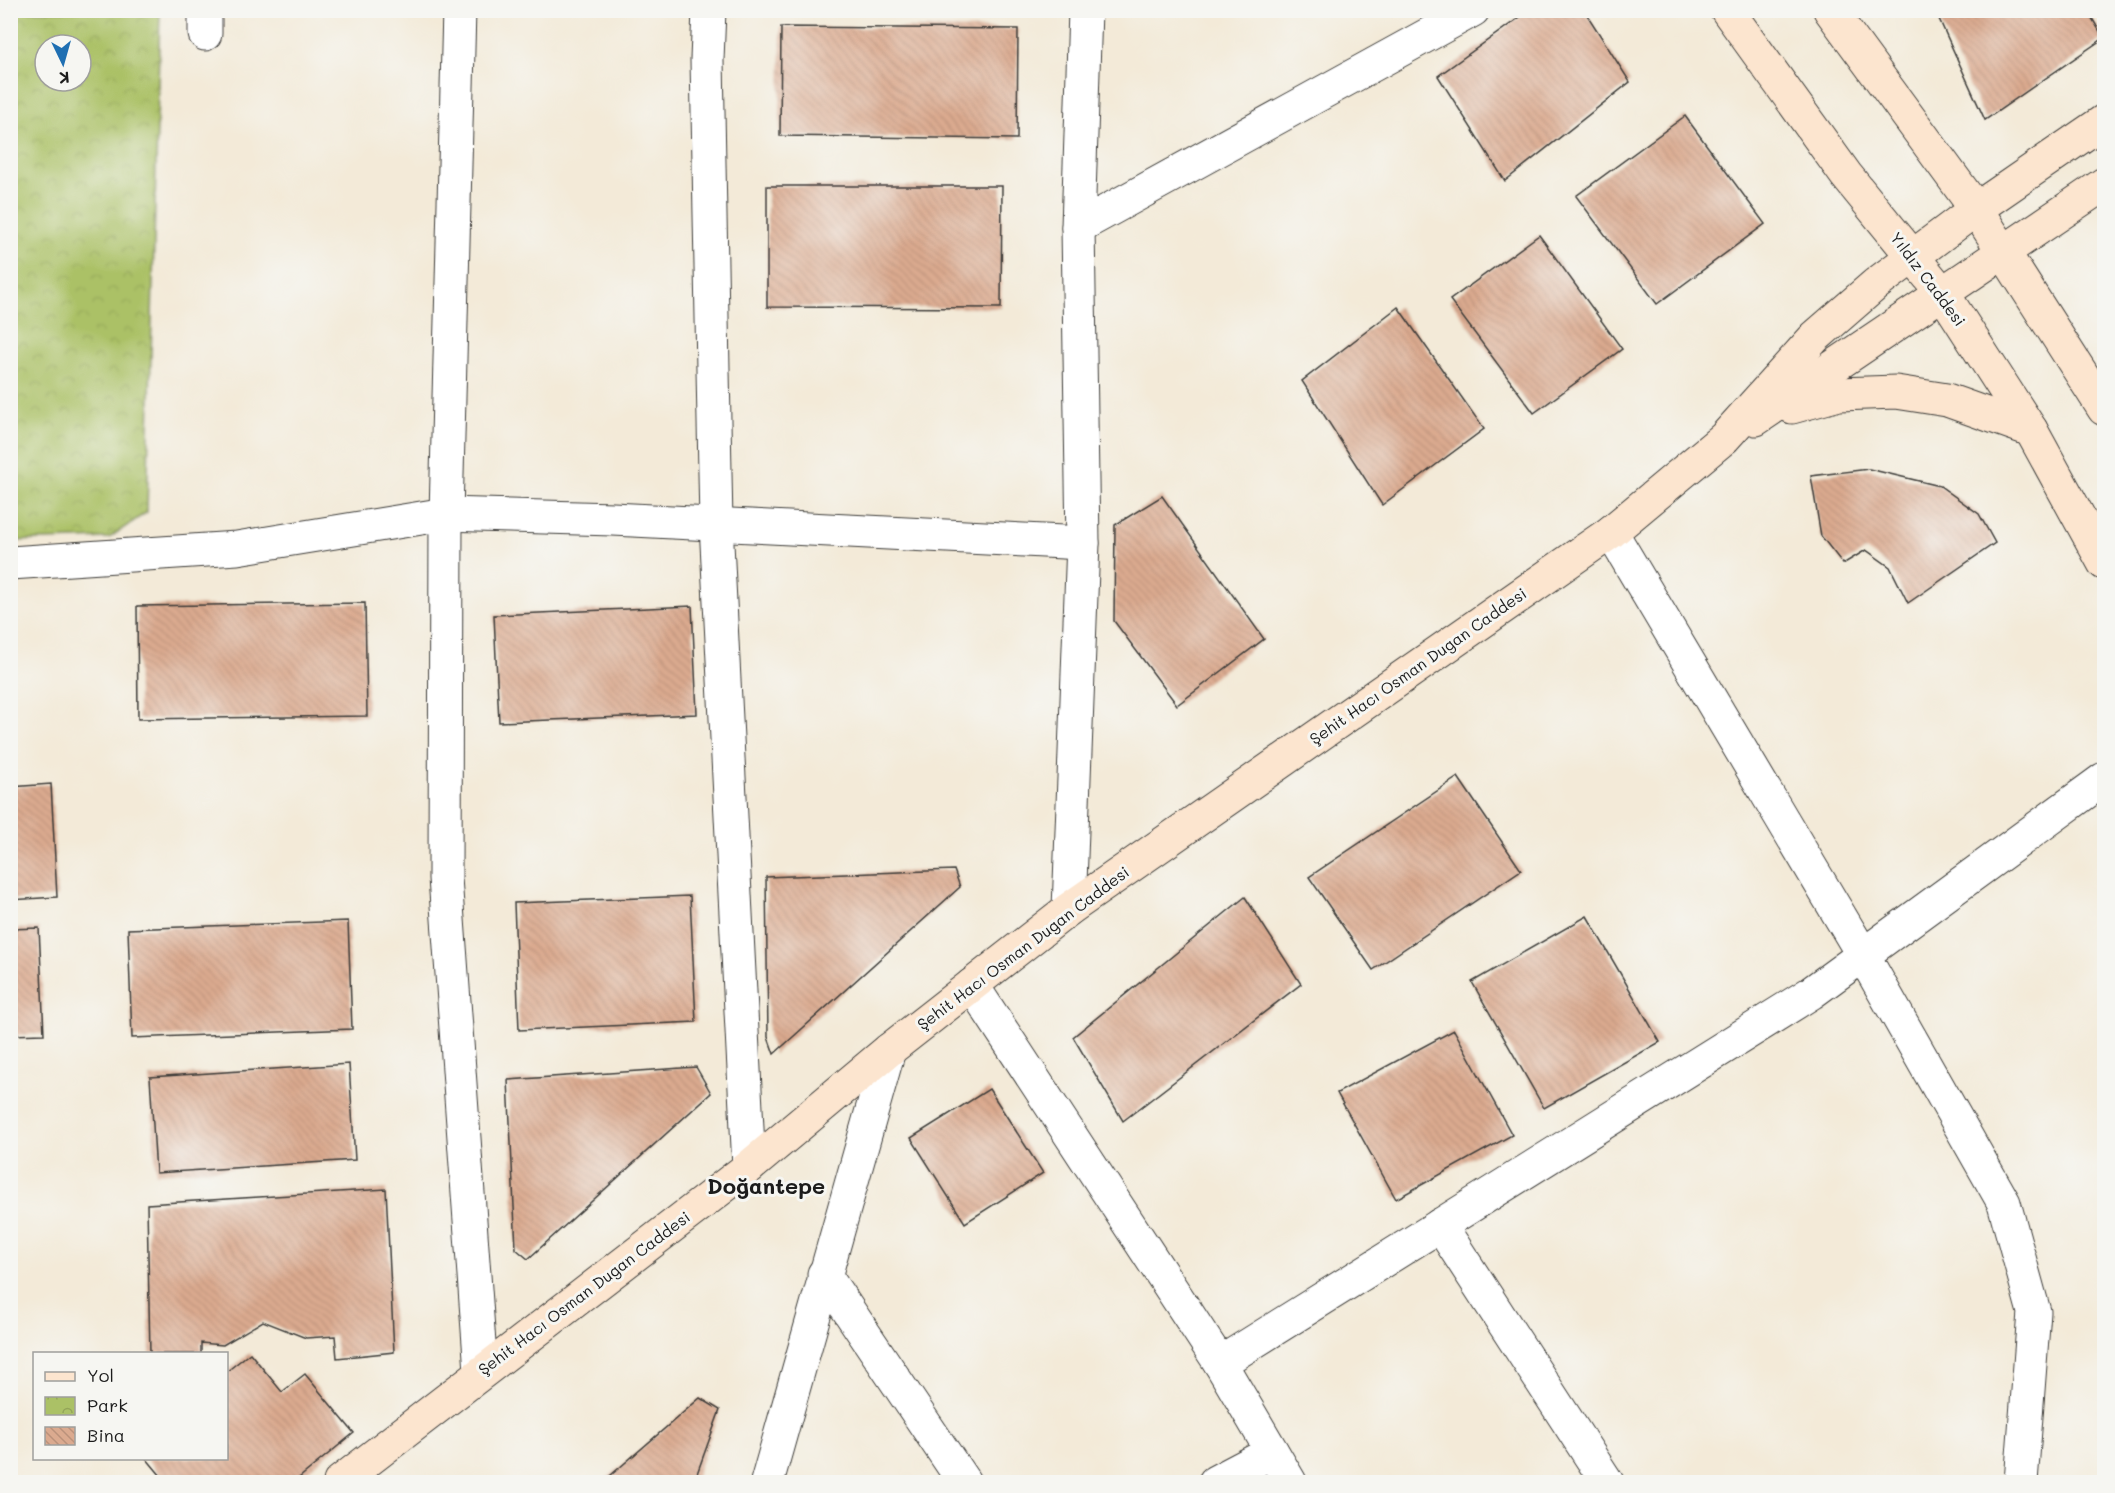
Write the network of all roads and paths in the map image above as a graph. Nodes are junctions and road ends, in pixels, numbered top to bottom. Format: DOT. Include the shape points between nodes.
graph roads {
  1 [pos="459,10"];
  2 [pos="709,10"];
  3 [pos="1085,10"];
  4 [pos="1473,10"];
  5 [pos="1727,10"];
  6 [pos="1830,10"];
  7 [pos="2104,122"];
  8 [pos="2104,184"];
  9 [pos="1976,209"];
  10 [pos="1078,227"];
  11 [pos="2004,255"];
  12 [pos="1914,256"];
  13 [pos="1944,295"];
  14 [pos="2104,409"];
  15 [pos="1762,416"];
  16 [pos="2031,430"];
  17 [pos="1724,438"];
  18 [pos="446,514"];
  19 [pos="716,524"];
  20 [pos="1611,532"];
  21 [pos="1083,543"];
  22 [pos="2104,563"];
  23 [pos="10,564"];
  24 [pos="2104,780"];
  25 [pos="1069,909"];
  26 [pos="1863,955"];
  27 [pos="972,985"];
  28 [pos="888,1050"];
  29 [pos="749,1167"];
  30 [pos="1440,1225"];
  31 [pos="824,1274"];
  32 [pos="1220,1363"];
  33 [pos="481,1371"];
  34 [pos="1272,1452"];
  35 [pos="340,1482"];
  36 [pos="766,1482"];
  37 [pos="964,1482"];
  38 [pos="1215,1482"];
  39 [pos="1290,1482"];
  40 [pos="1607,1482"];
  41 [pos="2021,1482"];
  1 -- 18 [label="street"];
  2 -- 19 [label="street"];
  3 -- 10 [label="street"];
  4 -- 10 [label="street"];
  5 -- 12 [label="main road, Yıldız Caddesi" via="1846,175"];
  6 -- 9 [label="main road"];
  7 -- 9 [label="main road"];
  8 -- 11 [label="main road"];
  9 -- 11 [label="main road"];
  9 -- 12 [label="main road"];
  10 -- 21 [label="street"];
  11 -- 13 [label="main road"];
  11 -- 14 [label="main road"];
  12 -- 13 [label="main road, Yıldız Caddesi"];
  12 -- 17 [label="main road" via="1815,337"];
  13 -- 15 [label="main road"];
  13 -- 16 [label="main road, Yıldız Caddesi"];
  15 -- 16 [label="main road" via="1839,394 1896,392 1947,400"];
  15 -- 17 [label="main road"];
  16 -- 22 [label="main road, Yıldız Caddesi"];
  17 -- 20 [label="main road, Şehit Hacı Osman Dugan Caddesi"];
  18 -- 19 [label="street"];
  18 -- 23 [label="street" via="237,548"];
  18 -- 33 [label="street" via="445,878"];
  19 -- 21 [label="street"];
  19 -- 29 [label="street"];
  20 -- 25 [label="main road, Şehit Hacı Osman Dugan Caddesi"];
  20 -- 26 [label="street"];
  21 -- 25 [label="street"];
  24 -- 26 [label="street"];
  25 -- 27 [label="main road, Şehit Hacı Osman Dugan Caddesi"];
  26 -- 30 [label="street" via="1811,993"];
  26 -- 41 [label="street" via="2004,1203 2034,1312"];
  27 -- 28 [label="main road, Şehit Hacı Osman Dugan Caddesi"];
  27 -- 32 [label="street"];
  28 -- 29 [label="main road, Şehit Hacı Osman Dugan Caddesi"];
  28 -- 31 [label="street"];
  29 -- 33 [label="main road, Şehit Hacı Osman Dugan Caddesi"];
  30 -- 32 [label="street"];
  30 -- 40 [label="street"];
  31 -- 36 [label="street"];
  31 -- 37 [label="street"];
  32 -- 34 [label="street"];
  33 -- 35 [label="main road, Şehit Hacı Osman Dugan Caddesi"];
  34 -- 38 [label="street"];
  34 -- 39 [label="street"];
}
